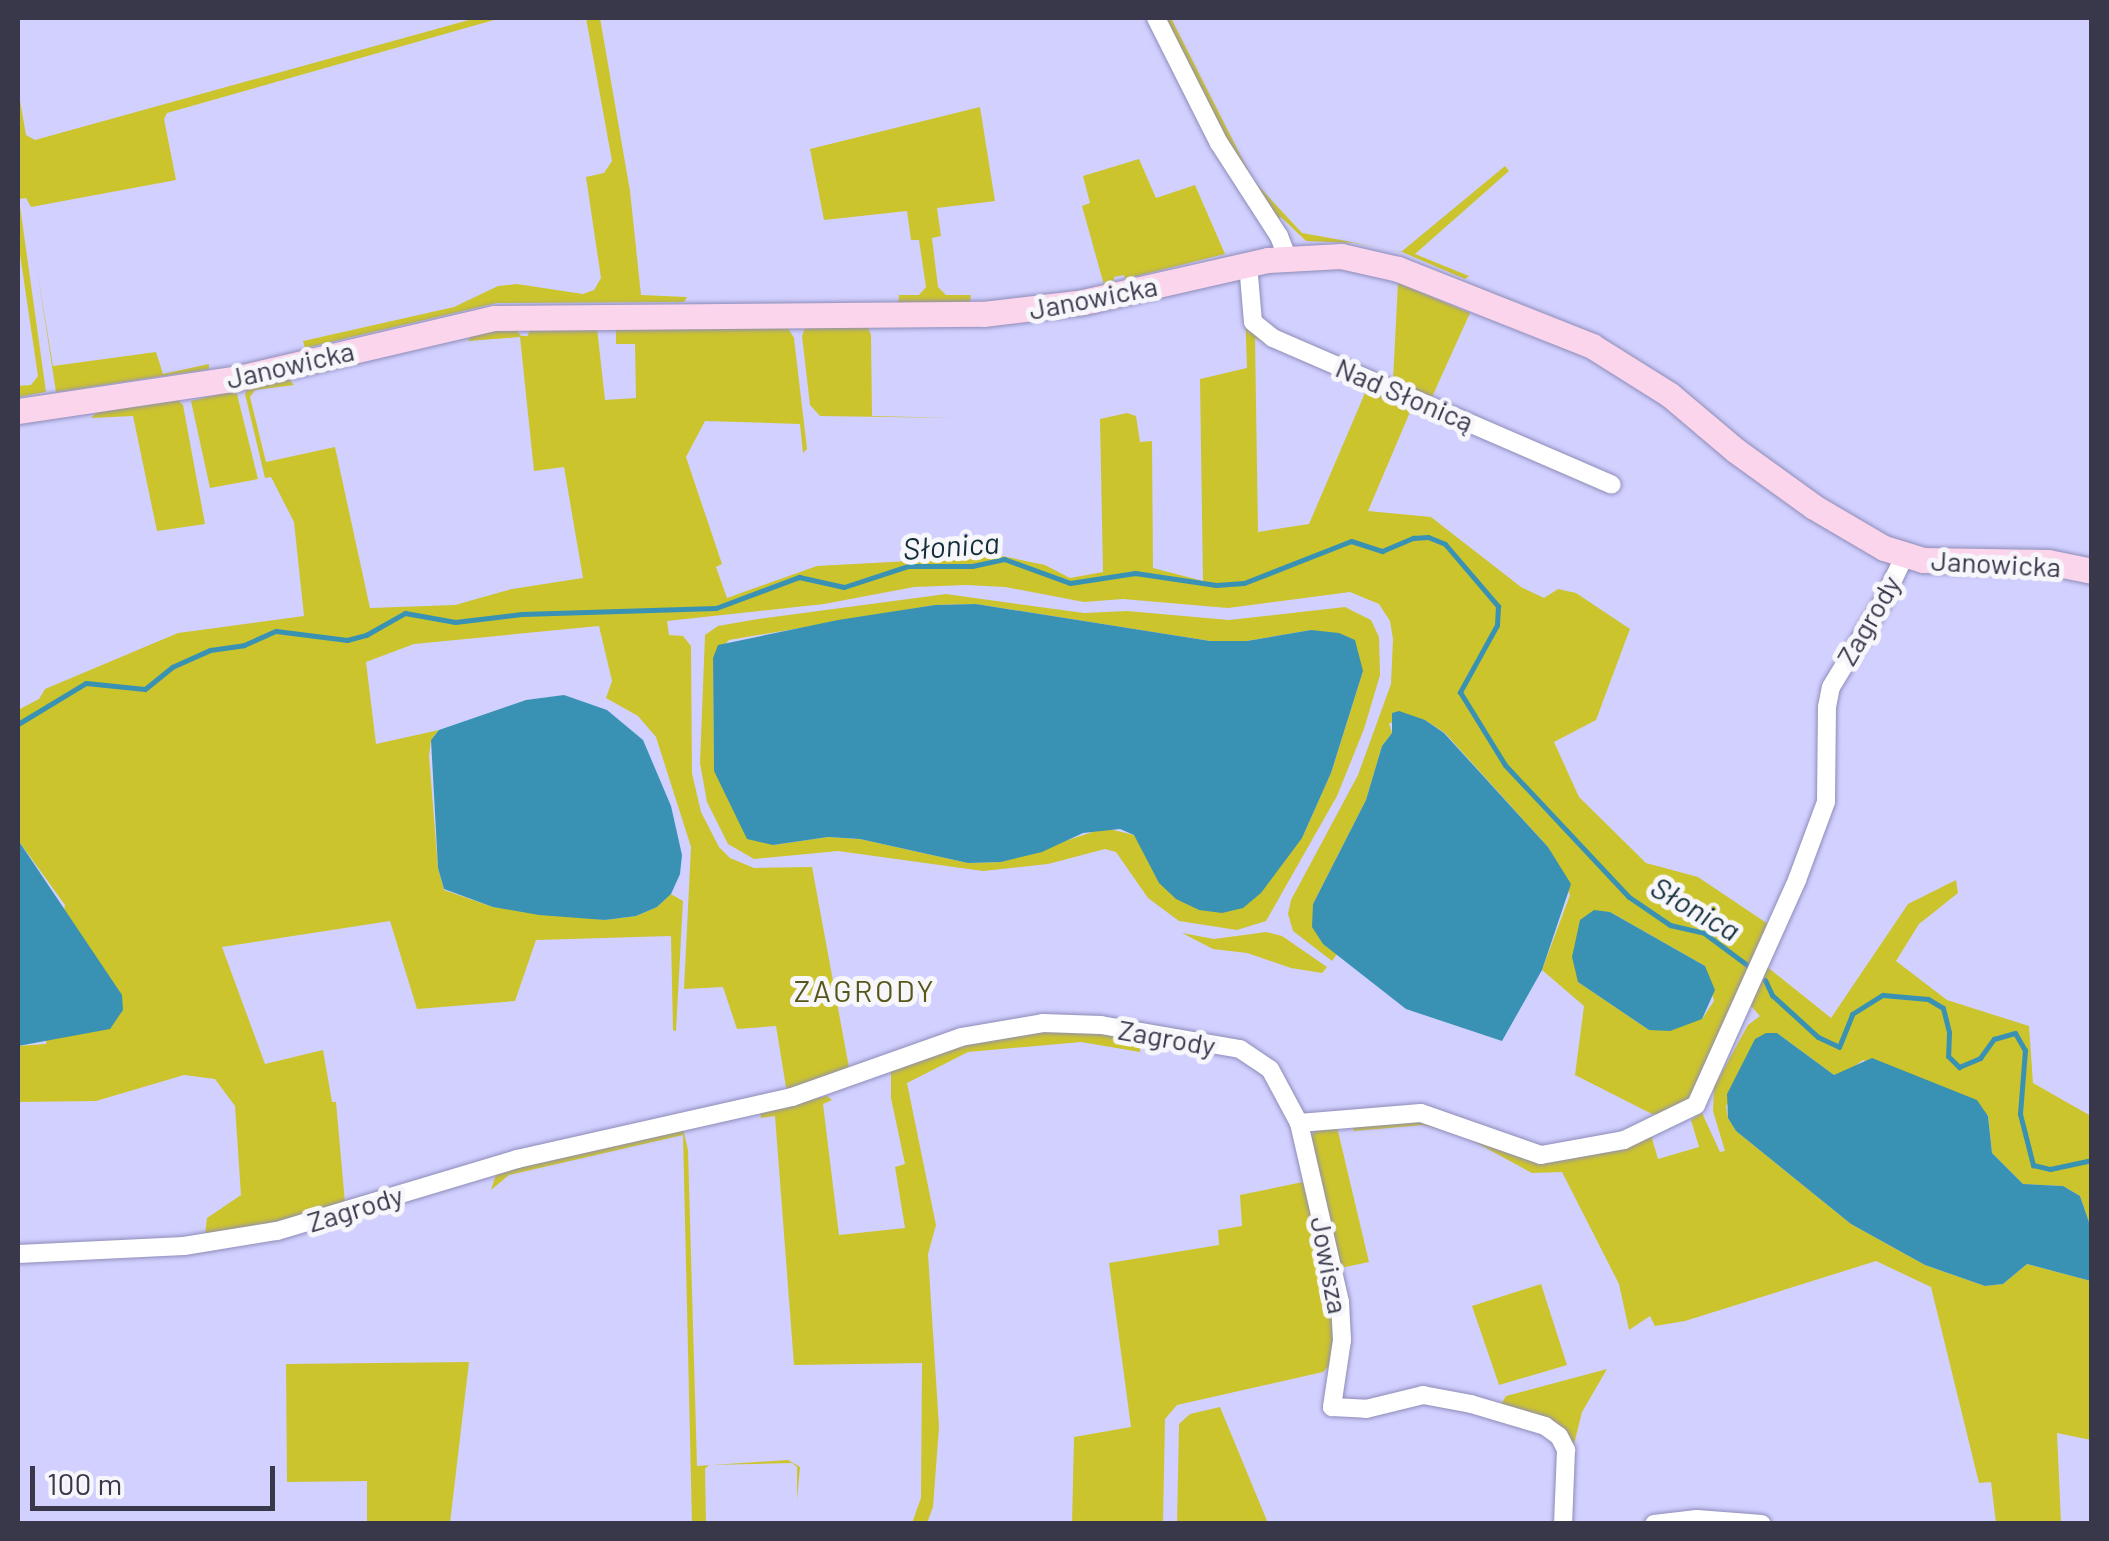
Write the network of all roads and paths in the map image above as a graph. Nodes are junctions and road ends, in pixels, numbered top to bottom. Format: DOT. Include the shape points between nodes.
graph roads {
  1 [pos="1156,18"];
  2 [pos="1286,257"];
  3 [pos="1248,264"];
  4 [pos="18,411"];
  5 [pos="1612,485"];
  6 [pos="1904,557"];
  7 [pos="2092,571"];
  8 [pos="1300,1123"];
  9 [pos="18,1254"];
  10 [pos="1563,1524"];
  11 [pos="1654,1524"];
  12 [pos="1762,1524"];
  1 -- 2 [label="street"];
  2 -- 3 [label="street, Janowicka"];
  2 -- 6 [label="street, Janowicka" via="1377,262 1592,346 1670,395 1814,507"];
  3 -- 4 [label="street, Janowicka" via="1101,298 982,314 494,318 238,378"];
  3 -- 5 [label="street, Nad Słonicą" via="1254,322 1273,338"];
  6 -- 7 [label="street, Janowicka" via="2048,562"];
  6 -- 8 [label="street, Zagrody" via="1831,687 1826,802 1696,1105 1624,1140 1540,1155 1421,1113"];
  8 -- 9 [label="street, Zagrody" via="1270,1069 1240,1049 1090,1023 1016,1025 928,1047 792,1097 516,1158 277,1231 184,1246"];
  8 -- 10 [label="street, Jowisza" via="1342,1314 1332,1408 1436,1396 1546,1426 1566,1450"];
  11 -- 12 [label="street"];
}
